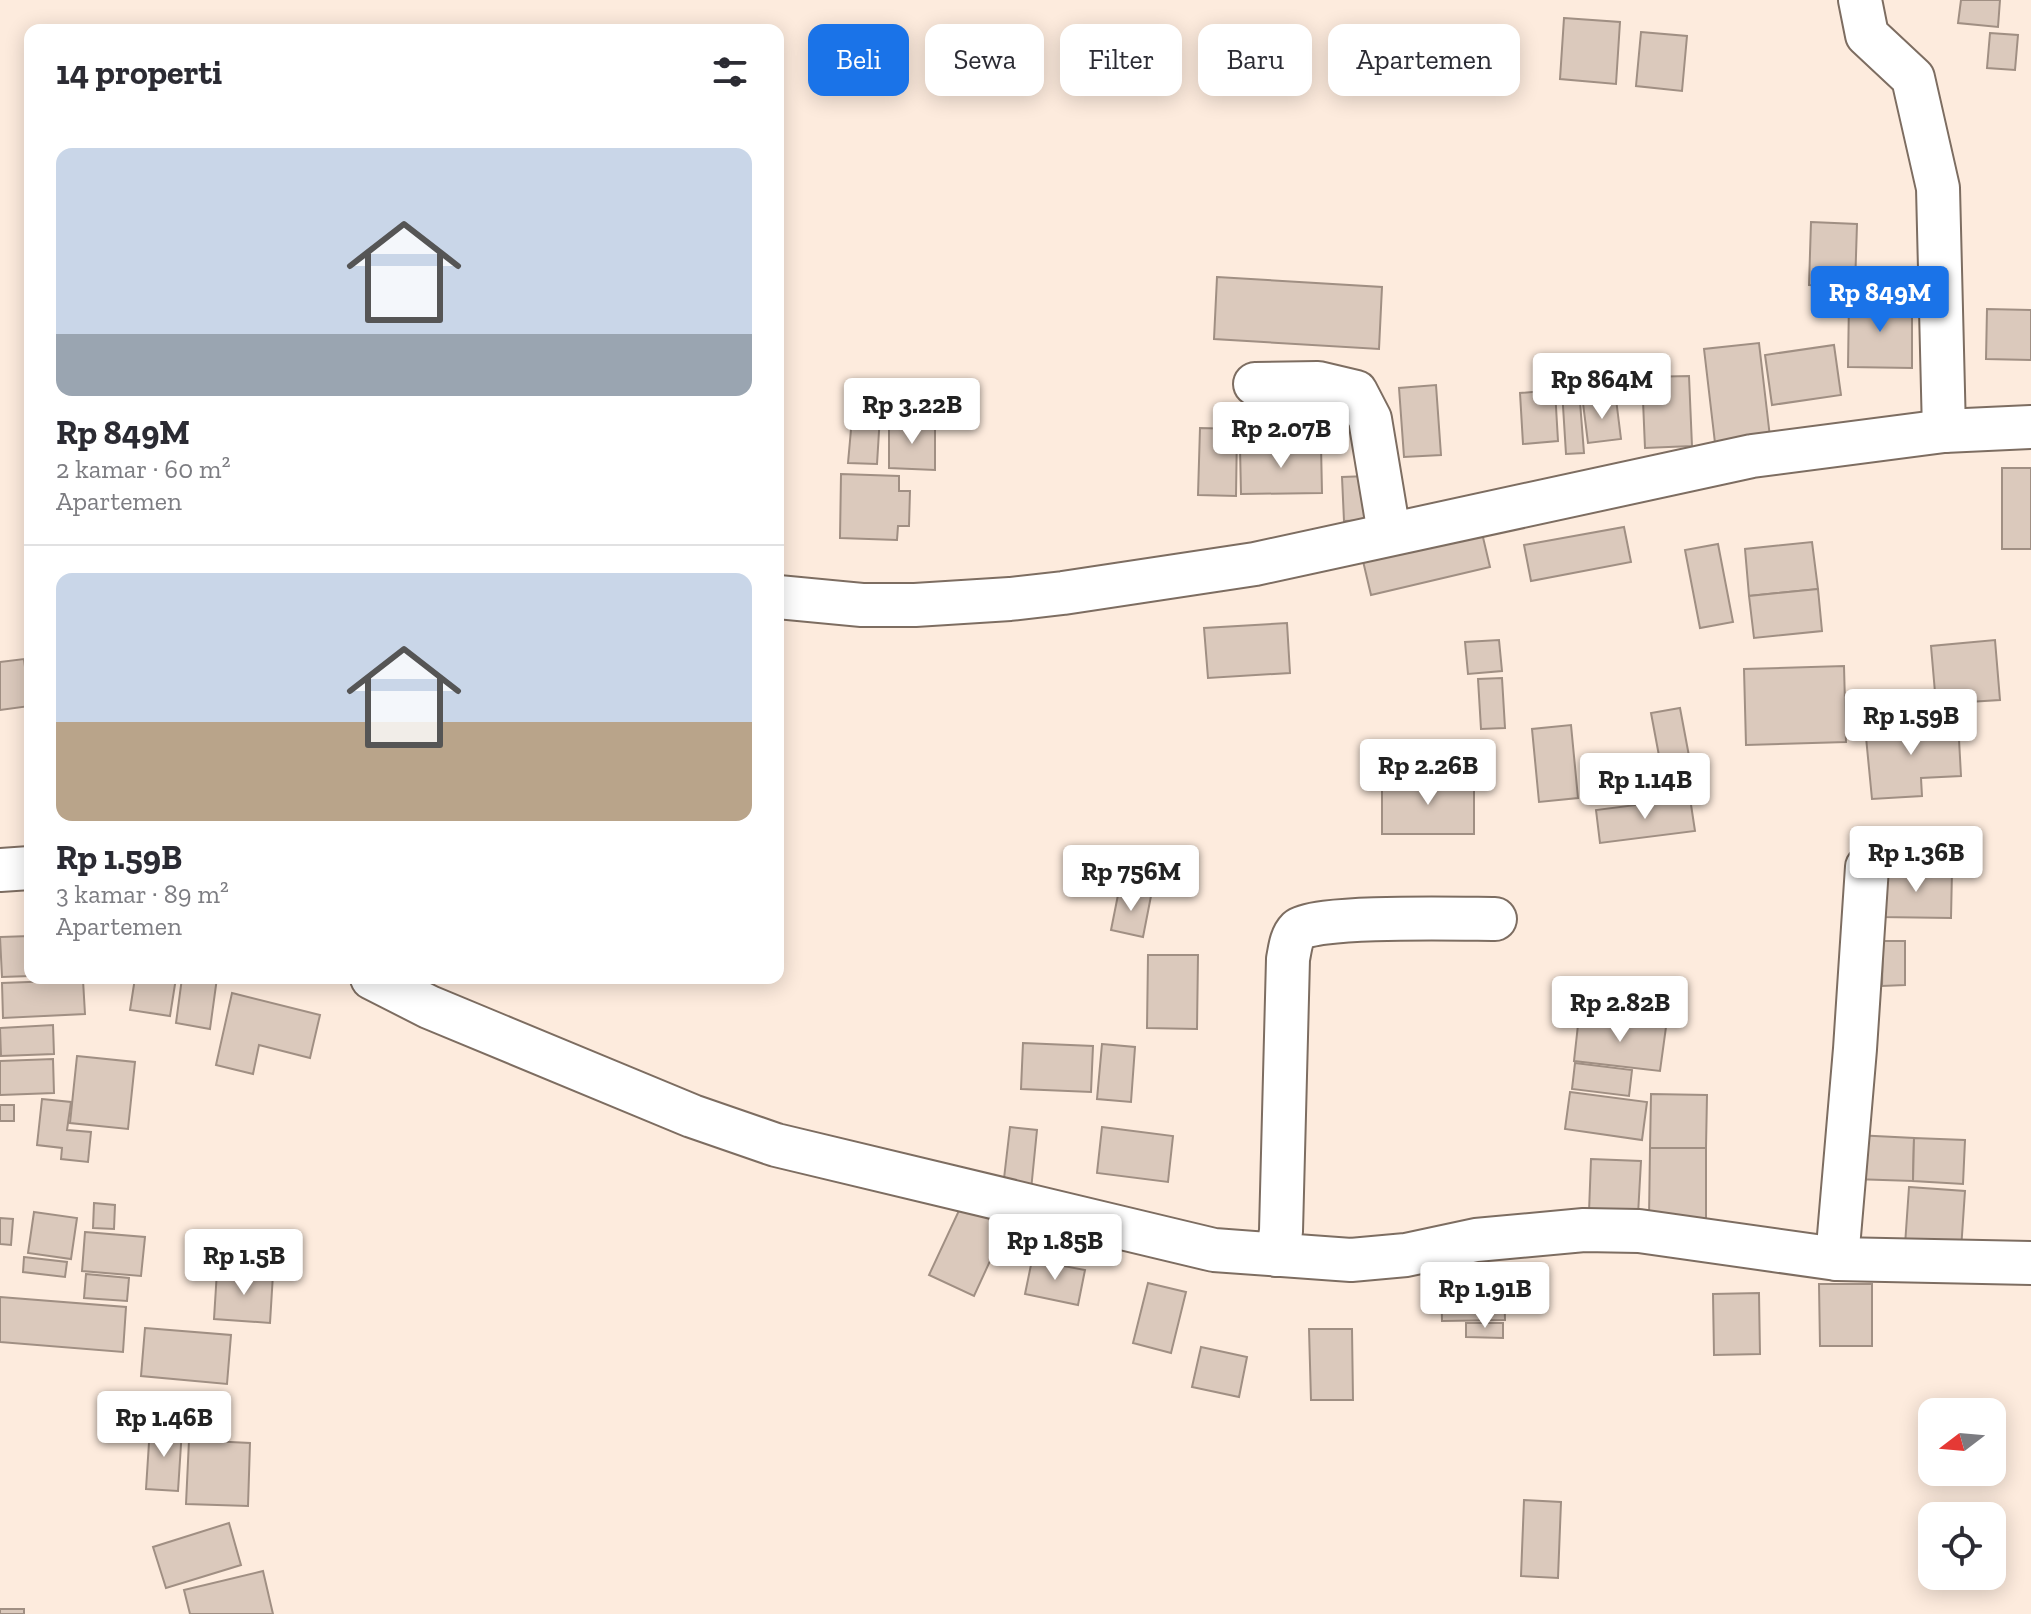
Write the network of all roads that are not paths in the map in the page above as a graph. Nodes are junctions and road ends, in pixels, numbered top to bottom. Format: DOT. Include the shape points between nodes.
graph roads {
  1 [pos="1860,0"];
  2 [pos="1255,384"];
  3 [pos="2031,427"];
  4 [pos="1944,431"];
  5 [pos="1389,533"];
  6 [pos="784,598"];
  7 [pos="1867,867"];
  8 [pos="24,868"];
  9 [pos="0,870"];
  10 [pos="1495,919"];
  11 [pos="384,984"];
  12 [pos="1277,1255"];
  13 [pos="1837,1259"];
  14 [pos="2031,1263"];
  1 -- 4 [label="street" via="1867,35 1913,78 1938,188"];
  2 -- 5 [label="street" via="1318,383 1356,392 1370,419"];
  3 -- 4 [label="street"];
  4 -- 5 [label="street" via="1752,456"];
  5 -- 6 [label="street" via="1255,564 1023,598 862,605"];
  7 -- 13 [label="street"];
  8 -- 9 [label="street"];
  10 -- 12 [label="street" via="1355,921 1298,930 1288,959"];
  11 -- 12 [label="street" via="692,1116 776,1145 1214,1250"];
  12 -- 13 [label="street" via="1351,1260 1584,1230 1639,1231"];
  13 -- 14 [label="street"];
}
